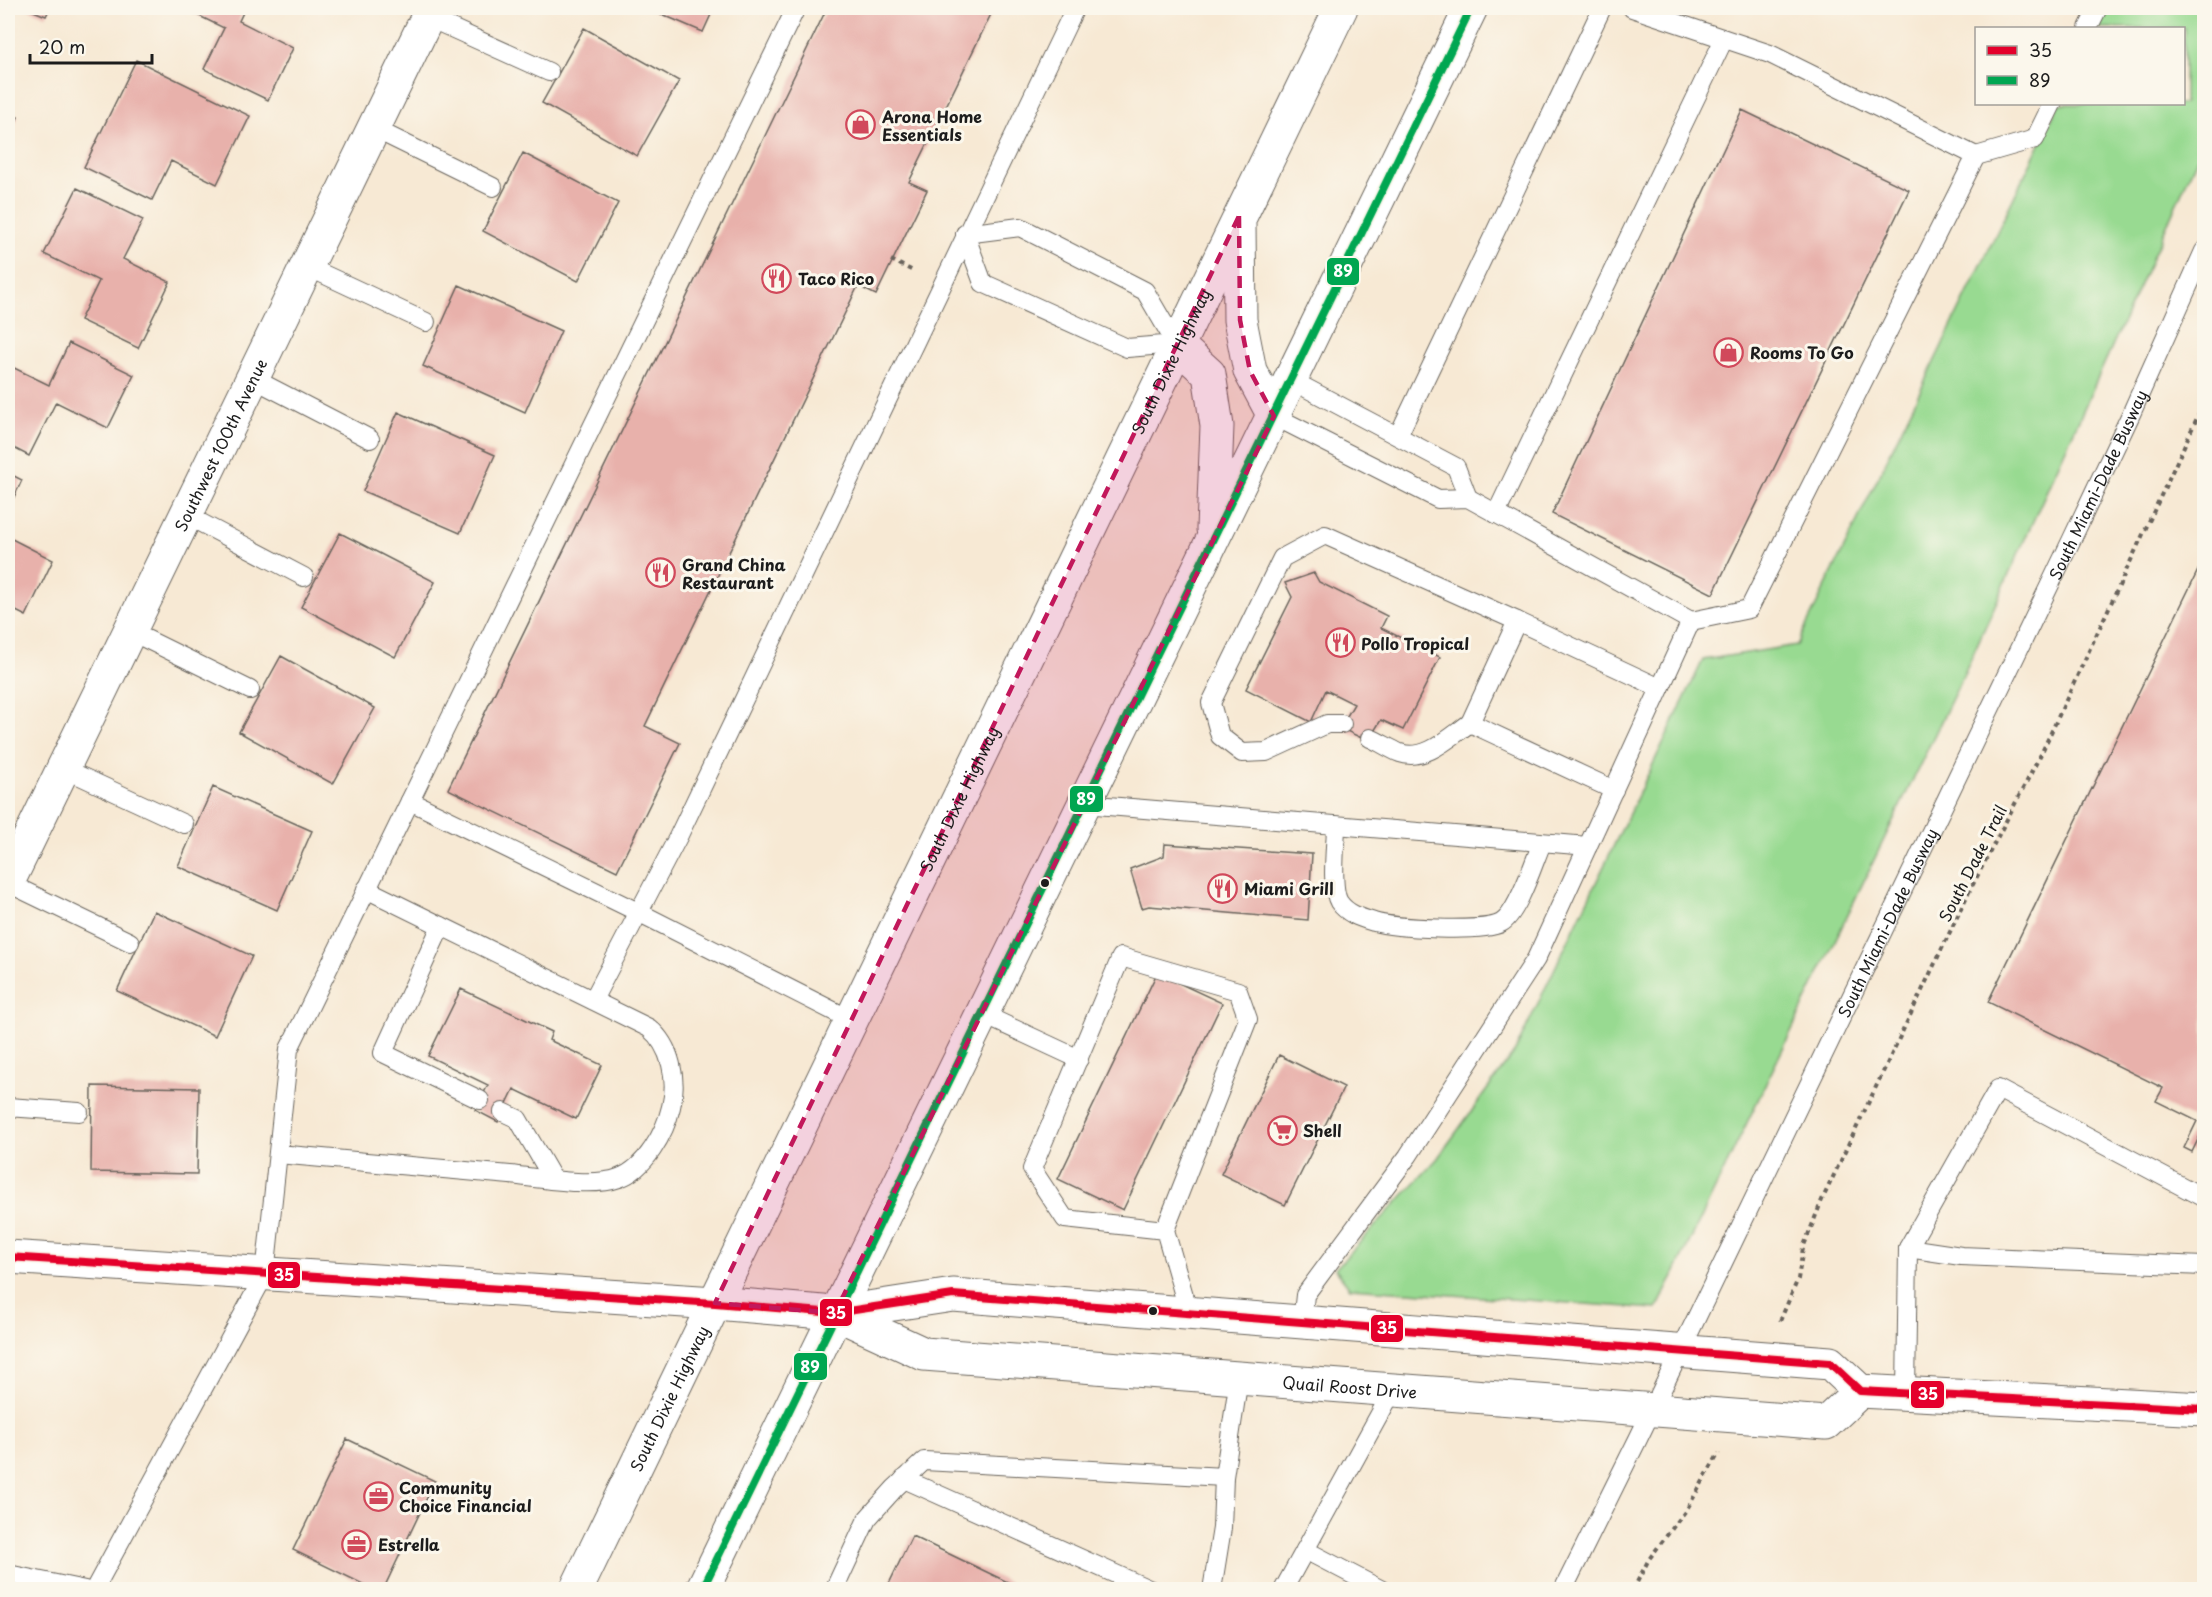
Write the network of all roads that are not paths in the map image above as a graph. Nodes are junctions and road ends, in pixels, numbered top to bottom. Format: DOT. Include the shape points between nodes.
graph roads {
  1 [pos="796,8"];
  2 [pos="1075,8"];
  3 [pos="1341,8"];
  4 [pos="1471,8"];
  5 [pos="1602,8"];
  6 [pos="1632,8"];
  7 [pos="2098,8"];
  8 [pos="430,12"];
  9 [pos="2088,27"];
  10 [pos="1724,39"];
  11 [pos="549,72"];
  12 [pos="2052,105"];
  13 [pos="373,128"];
  14 [pos="1976,156"];
  15 [pos="494,187"];
  16 [pos="1239,216"];
  17 [pos="965,234"];
  18 [pos="2205,251"];
  19 [pos="306,266"];
  20 [pos="426,322"];
  21 [pos="1176,344"];
  22 [pos="252,378"];
  23 [pos="1291,380"];
  24 [pos="1274,416"];
  25 [pos="1398,436"];
  26 [pos="370,440"];
  27 [pos="1468,498"];
  28 [pos="1496,514"];
  29 [pos="186,515"];
  30 [pos="1212,542"];
  31 [pos="304,577"];
  32 [pos="1517,621"];
  33 [pos="1691,621"];
  34 [pos="130,631"];
  35 [pos="1660,688"];
  36 [pos="250,690"];
  37 [pos="1470,723"];
  38 [pos="1342,724"];
  39 [pos="1371,738"];
  40 [pos="63,768"];
  41 [pos="1614,790"];
  42 [pos="410,801"];
  43 [pos="1084,804"];
  44 [pos="184,824"];
  45 [pos="1336,825"];
  46 [pos="1542,843"];
  47 [pos="1588,846"];
  48 [pos="8,882"];
  49 [pos="366,889"];
  50 [pos="639,913"];
  51 [pos="441,926"];
  52 [pos="130,942"];
  53 [pos="593,1000"];
  54 [pos="982,1014"];
  55 [pos="851,1020"];
  56 [pos="1079,1059"];
  57 [pos="480,1100"];
  58 [pos="8,1107"];
  59 [pos="79,1112"];
  60 [pos="503,1112"];
  61 [pos="278,1154"];
  62 [pos="553,1179"];
  63 [pos="2205,1198"];
  64 [pos="1165,1230"];
  65 [pos="1908,1248"];
  66 [pos="8,1257"];
  67 [pos="2205,1266"];
  68 [pos="265,1274"];
  69 [pos="715,1303"];
  70 [pos="835,1312"];
  71 [pos="1189,1314"];
  72 [pos="1302,1323"];
  73 [pos="1680,1353"];
  74 [pos="1239,1378"];
  75 [pos="1393,1390"];
  76 [pos="1860,1391"];
  77 [pos="1906,1393"];
  78 [pos="2205,1409"];
  79 [pos="1651,1411"];
  80 [pos="1224,1477"];
  81 [pos="904,1479"];
  82 [pos="1305,1550"];
  83 [pos="8,1574"];
  84 [pos="85,1590"];
  85 [pos="94,1590"];
  86 [pos="576,1590"];
  87 [pos="702,1590"];
  88 [pos="834,1590"];
  89 [pos="1151,1590"];
  90 [pos="1212,1590"];
  91 [pos="1283,1590"];
  92 [pos="1382,1590"];
  93 [pos="1563,1590"];
  1 -- 42 [label="lane"];
  2 -- 17 [label="lane"];
  3 -- 16 [label="main road, South Dixie Highway"];
  4 -- 23 [label="main road"];
  5 -- 25 [label="lane"];
  6 -- 10 [label="lane"];
  7 -- 9 [label="lane"];
  8 -- 11 [label="lane"];
  8 -- 13 [label="main road, Southwest 100th Avenue"];
  10 -- 14 [label="lane" via="1770,54"];
  10 -- 28 [label="lane"];
  12 -- 14 [label="lane" via="2035,139"];
  13 -- 15 [label="lane"];
  13 -- 19 [label="main road, Southwest 100th Avenue"];
  14 -- 33 [label="lane" via="1749,609"];
  16 -- 21 [label="main road, South Dixie Highway"];
  16 -- 24 [label="main road" via="1240,320 1250,371"];
  17 -- 21 [label="lane" via="1020,227 1145,291"];
  17 -- 21 [label="lane" via="983,283 1127,348"];
  17 -- 50 [label="lane"];
  18 -- 73 [label="lane, South Miami-Dade Busway" via="2131,414"];
  19 -- 20 [label="lane"];
  19 -- 22 [label="main road, Southwest 100th Avenue"];
  21 -- 30 [label="main road" via="1209,374 1217,426"];
  21 -- 55 [label="main road, South Dixie Highway"];
  22 -- 26 [label="lane"];
  22 -- 29 [label="main road, Southwest 100th Avenue"];
  23 -- 24 [label="main road"];
  23 -- 25 [label="lane"];
  24 -- 27 [label="lane" via="1438,499"];
  24 -- 30 [label="main road"];
  25 -- 27 [label="lane" via="1456,467"];
  27 -- 28 [label="lane"];
  28 -- 33 [label="lane"];
  29 -- 31 [label="lane"];
  29 -- 34 [label="main road, Southwest 100th Avenue"];
  30 -- 43 [label="main road"];
  32 -- 35 [label="lane"];
  32 -- 37 [label="lane"];
  32 -- 38 [label="lane" via="1325,535 1282,558 1211,704 1220,736 1242,753 1266,752 1327,724"];
  33 -- 35 [label="lane"];
  34 -- 36 [label="lane"];
  34 -- 40 [label="main road, Southwest 100th Avenue"];
  35 -- 41 [label="lane"];
  37 -- 39 [label="lane" via="1426,753 1400,753"];
  37 -- 41 [label="lane"];
  40 -- 44 [label="lane"];
  40 -- 48 [label="main road, Southwest 100th Avenue"];
  41 -- 47 [label="lane"];
  42 -- 49 [label="lane"];
  42 -- 50 [label="lane"];
  43 -- 45 [label="lane"];
  43 -- 54 [label="main road"];
  45 -- 46 [label="lane"];
  45 -- 46 [label="lane" via="1338,900 1349,913 1387,924 1478,929 1501,923 1521,894"];
  46 -- 47 [label="lane"];
  47 -- 72 [label="lane" via="1536,959 1408,1156 1305,1294"];
  48 -- 52 [label="lane"];
  49 -- 51 [label="lane"];
  49 -- 61 [label="lane" via="289,1049"];
  50 -- 53 [label="lane"];
  50 -- 55 [label="lane"];
  51 -- 53 [label="lane"];
  51 -- 57 [label="lane" via="383,1053"];
  53 -- 62 [label="lane" via="649,1028 661,1040 674,1096 661,1134 630,1173 603,1181"];
  54 -- 56 [label="lane"];
  54 -- 70 [label="main road"];
  55 -- 69 [label="main road, South Dixie Highway"];
  56 -- 64 [label="lane" via="1032,1169 1065,1219"];
  56 -- 64 [label="lane" via="1121,957 1238,991 1248,1019"];
  58 -- 59 [label="lane"];
  60 -- 62 [label="lane" via="518,1119"];
  61 -- 62 [label="lane"];
  61 -- 68 [label="lane"];
  63 -- 65 [label="lane" via="1998,1089"];
  64 -- 71 [label="lane"];
  65 -- 67 [label="lane" via="1961,1257"];
  65 -- 77 [label="lane"];
  66 -- 68 [label="main road, Quail Roost Drive"];
  68 -- 69 [label="main road, Quail Roost Drive"];
  68 -- 85 [label="lane"];
  69 -- 70 [label="main road, Quail Roost Drive"];
  69 -- 86 [label="main road, South Dixie Highway"];
  70 -- 71 [label="main road, Quail Roost Drive" via="953,1295"];
  70 -- 74 [label="main road, Quail Roost Drive" via="924,1354"];
  70 -- 87 [label="main road"];
  71 -- 72 [label="main road, Quail Roost Drive"];
  72 -- 73 [label="main road, Quail Roost Drive"];
  73 -- 76 [label="main road, Quail Roost Drive" via="1830,1363"];
  73 -- 79 [label="lane, South Miami-Dade Busway"];
  74 -- 75 [label="main road, Quail Roost Drive"];
  74 -- 80 [label="lane"];
  75 -- 79 [label="main road, Quail Roost Drive"];
  75 -- 82 [label="lane"];
  76 -- 77 [label="main road"];
  76 -- 79 [label="main road, Quail Roost Drive" via="1826,1423"];
  77 -- 78 [label="main road"];
  79 -- 93 [label="lane, South Miami-Dade Busway"];
  80 -- 81 [label="lane" via="924,1461"];
  80 -- 90 [label="lane" via="1222,1528"];
  81 -- 88 [label="lane" via="867,1519"];
  81 -- 89 [label="lane"];
  82 -- 91 [label="lane"];
  82 -- 92 [label="lane"];
  83 -- 84 [label="lane"];
}
